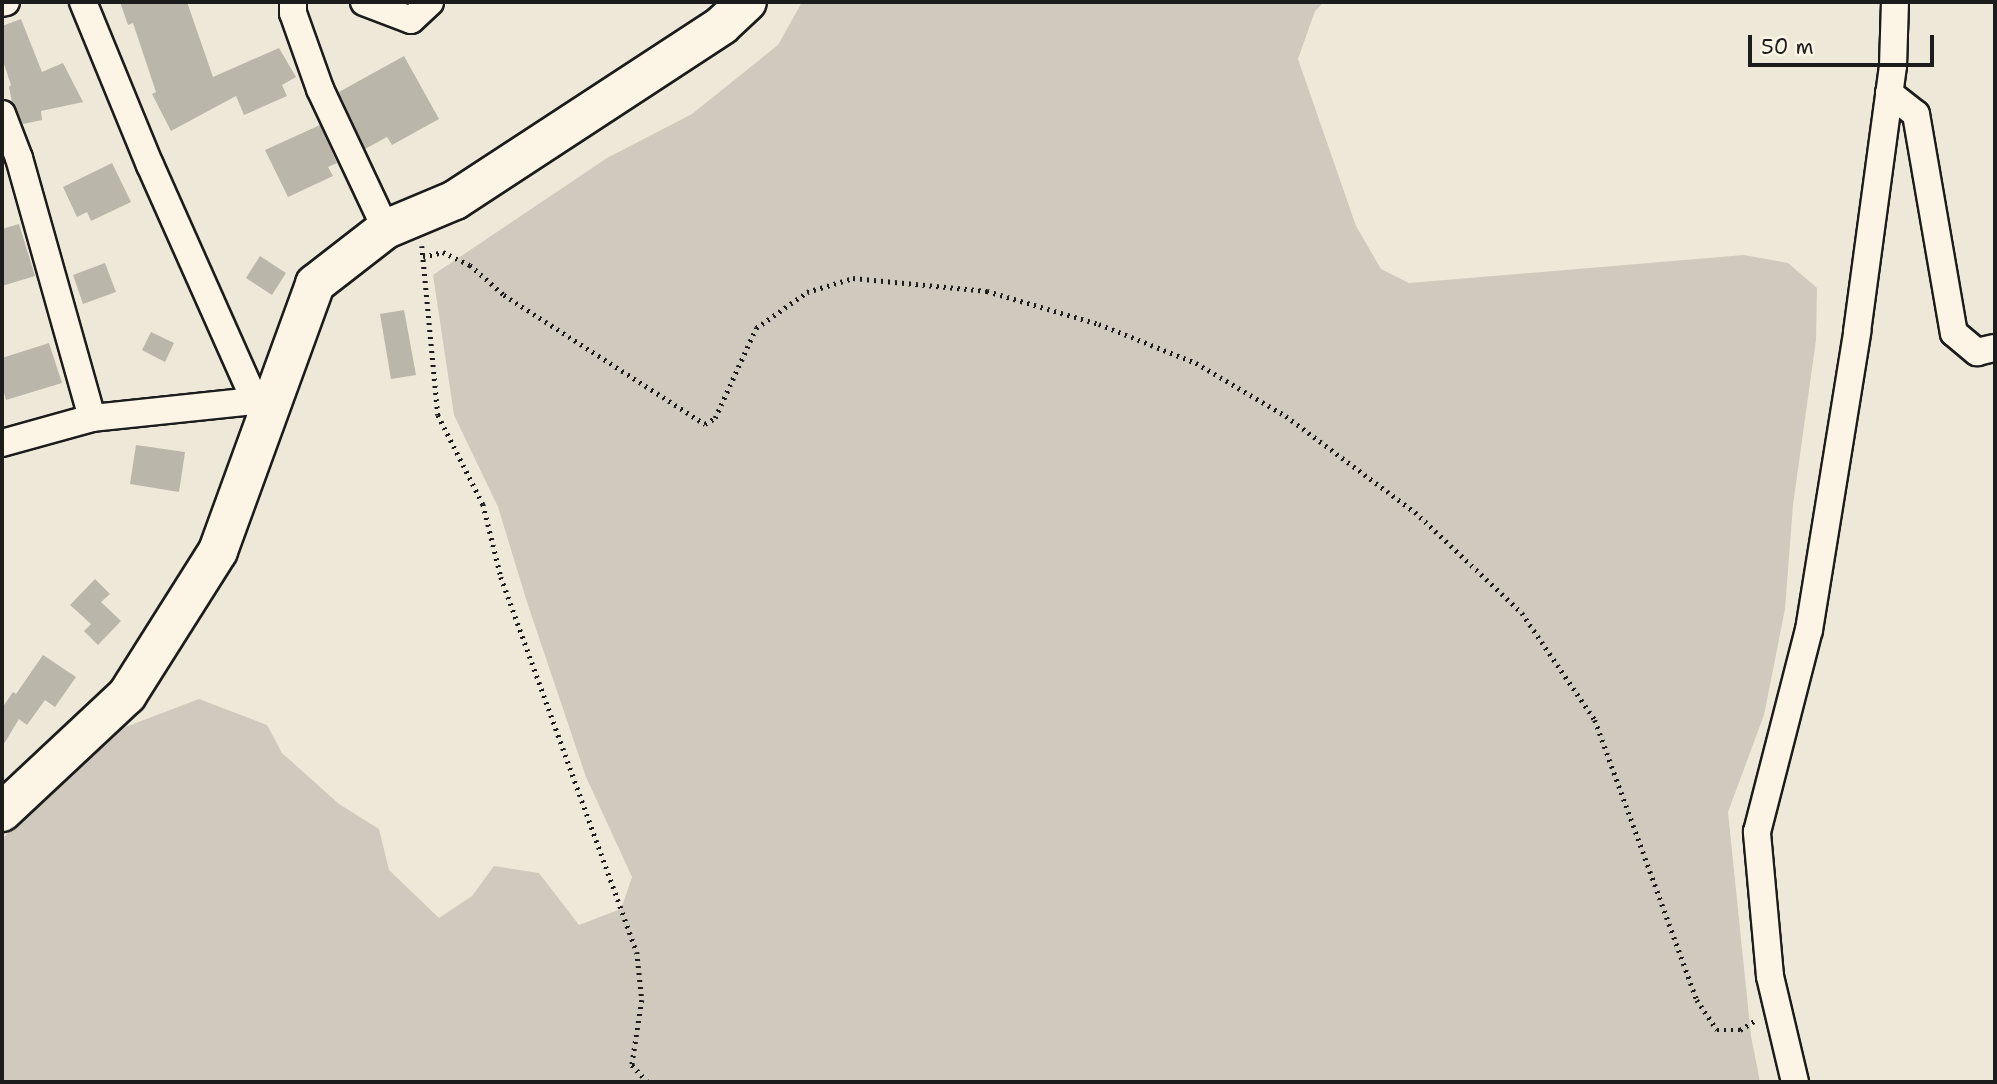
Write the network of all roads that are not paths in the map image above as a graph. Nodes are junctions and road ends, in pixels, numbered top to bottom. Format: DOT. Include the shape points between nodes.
graph roads {
  1 [pos="83,2"];
  2 [pos="293,2"];
  3 [pos="364,2"];
  4 [pos="430,2"];
  5 [pos="747,2"];
  6 [pos="1895,2"];
  7 [pos="1889,93"];
  8 [pos="2,114"];
  9 [pos="402,222"];
  10 [pos="1995,348"];
  11 [pos="260,412"];
  12 [pos="92,418"];
  13 [pos="2,443"];
  14 [pos="2,812"];
  15 [pos="1796,1082"];
  1 -- 11 [label="street"];
  2 -- 9 [label="street" via="320,89"];
  3 -- 4 [label="street" via="411,20"];
  5 -- 9 [label="street" via="722,25 455,200"];
  6 -- 7 [label="street"];
  7 -- 10 [label="street" via="1916,114 1954,333 1977,352"];
  7 -- 15 [label="street" via="1857,332 1809,630 1756,832 1770,976"];
  8 -- 12 [label="street" via="19,158"];
  9 -- 11 [label="street" via="315,284"];
  11 -- 12 [label="street"];
  11 -- 14 [label="street" via="218,551 127,695"];
  12 -- 13 [label="street"];
}
